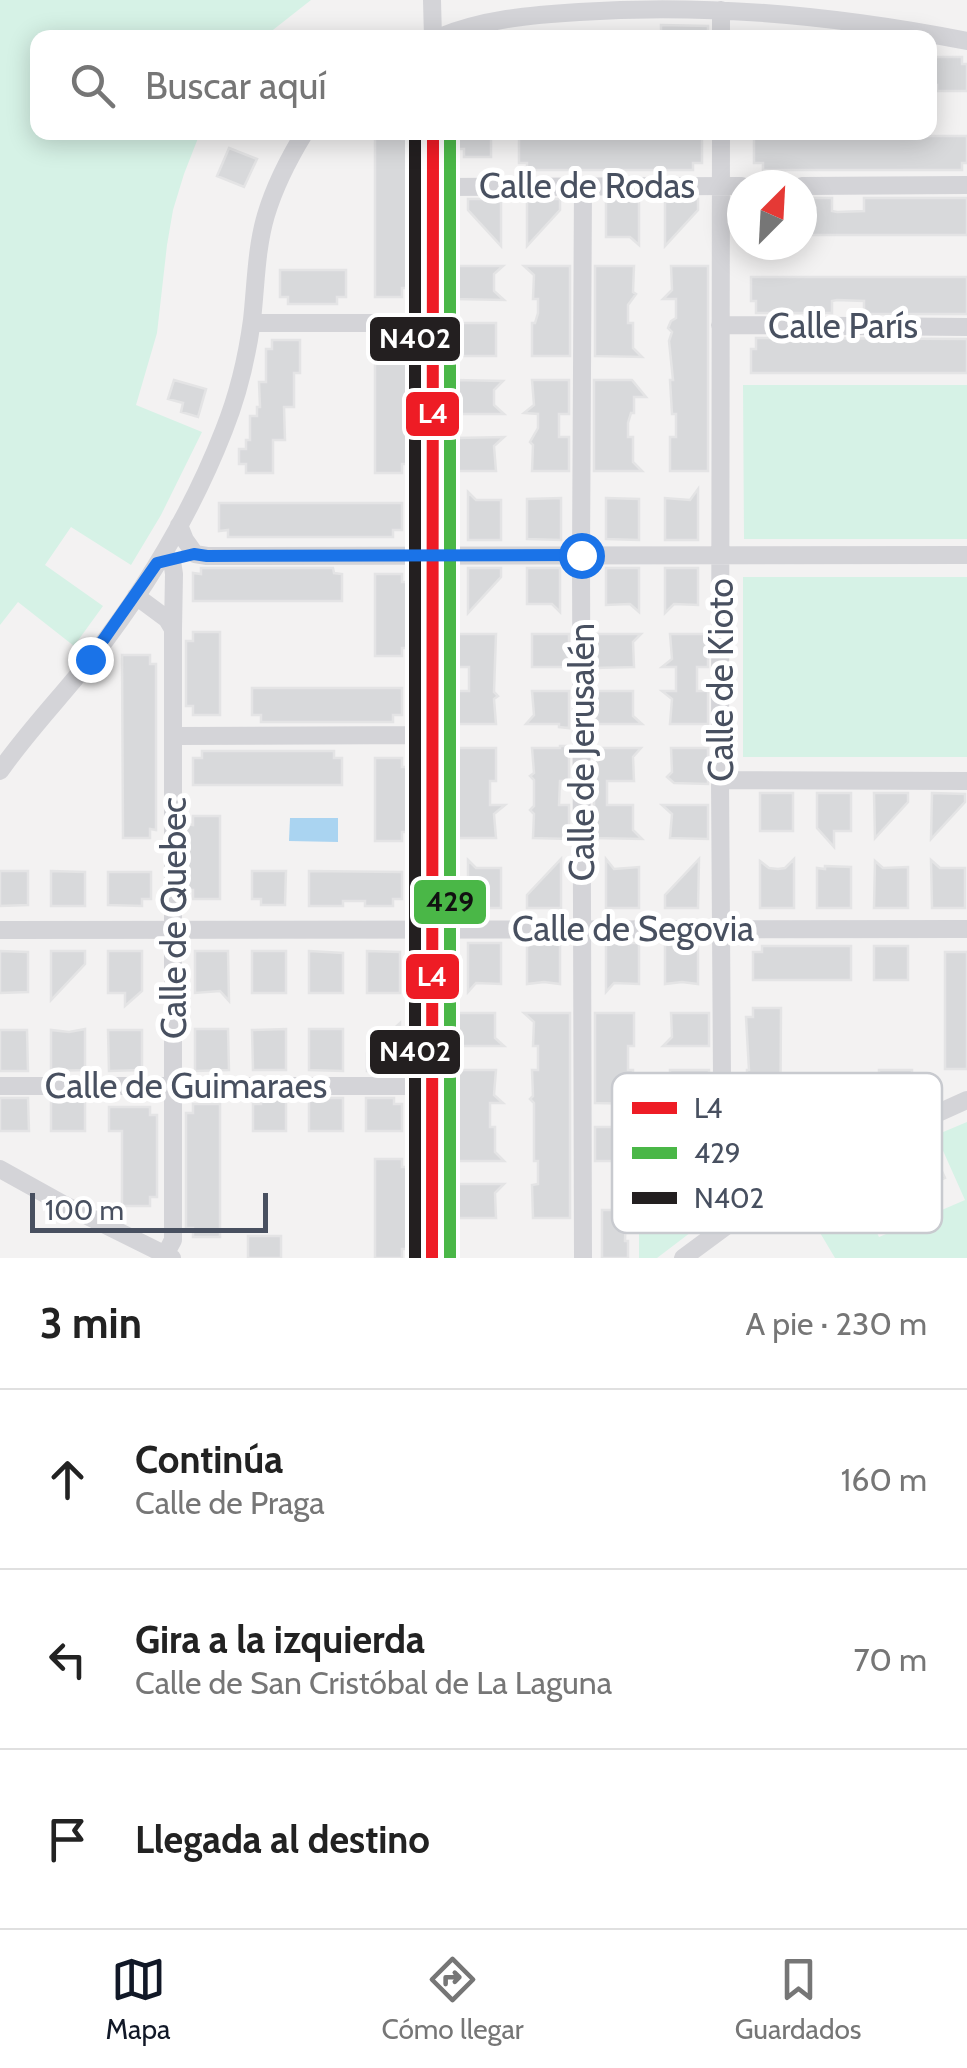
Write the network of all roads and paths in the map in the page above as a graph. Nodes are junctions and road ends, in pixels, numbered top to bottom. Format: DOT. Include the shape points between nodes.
graph roads {
  1 [pos="432,0"];
  2 [pos="721,10"];
  3 [pos="434,30"];
  4 [pos="455,30"];
  5 [pos="720,30"];
  6 [pos="916,30"];
  7 [pos="937,34"];
  8 [pos="967,40"];
  9 [pos="302,140"];
  10 [pos="433,140"];
  11 [pos="720,140"];
  12 [pos="721,185"];
  13 [pos="727,185"];
  14 [pos="967,185"];
  15 [pos="817,186"];
  16 [pos="432,187"];
  17 [pos="583,187"];
  18 [pos="252,322"];
  19 [pos="433,323"];
  20 [pos="720,325"];
  21 [pos="967,327"];
  22 [pos="179,525"];
  23 [pos="194,554"];
  24 [pos="581,555"];
  25 [pos="722,555"];
  26 [pos="432,556"];
  27 [pos="967,556"];
  28 [pos="164,562"];
  29 [pos="136,596"];
  30 [pos="173,629"];
  31 [pos="432,735"];
  32 [pos="174,736"];
  33 [pos="0,772"];
  34 [pos="720,780"];
  35 [pos="967,781"];
  36 [pos="433,929"];
  37 [pos="582,929"];
  38 [pos="967,929"];
  39 [pos="0,930"];
  40 [pos="173,930"];
  41 [pos="722,930"];
  42 [pos="722,1073"];
  43 [pos="0,1086"];
  44 [pos="175,1086"];
  45 [pos="432,1086"];
  46 [pos="967,1100"];
  47 [pos="942,1111"];
  48 [pos="0,1169"];
  49 [pos="716,1233"];
  50 [pos="169,1256"];
  51 [pos="432,1258"];
  52 [pos="582,1258"];
  53 [pos="683,1258"];
  1 -- 3 [label="street"];
  2 -- 4 [label="street" via="544,14"];
  2 -- 5 [label="street"];
  2 -- 6 [label="street"];
  7 -- 8 [label="street"];
  9 -- 18 [label="street" via="266,216"];
  10 -- 16 [label="street"];
  11 -- 12 [label="street, Calle de Kioto"];
  12 -- 13 [label="street, Calle de Rodas"];
  12 -- 17 [label="street, Calle de Rodas"];
  12 -- 20 [label="street, Calle de Kioto"];
  14 -- 15 [label="street"];
  16 -- 17 [label="street, Calle de Rodas"];
  16 -- 19 [label="street"];
  17 -- 24 [label="street, Calle de Jerusalén"];
  18 -- 19 [label="street"];
  18 -- 22 [label="street" via="224,430"];
  19 -- 26 [label="street"];
  20 -- 21 [label="street, Calle París"];
  20 -- 25 [label="street, Calle de Kioto"];
  22 -- 23 [label="street"];
  22 -- 28 [label="street"];
  23 -- 26 [label="street"];
  23 -- 28 [label="street"];
  24 -- 25 [label="street"];
  24 -- 26 [label="street"];
  24 -- 37 [label="street, Calle de Jerusalén"];
  25 -- 27 [label="street"];
  25 -- 34 [label="street, Calle de Kioto"];
  26 -- 31 [label="street"];
  28 -- 29 [label="street"];
  28 -- 30 [label="street, Calle de Quebec" via="174,574"];
  29 -- 30 [label="street"];
  29 -- 33 [label="street"];
  30 -- 32 [label="street, Calle de Quebec"];
  31 -- 32 [label="street"];
  31 -- 36 [label="street"];
  32 -- 40 [label="street, Calle de Quebec"];
  34 -- 35 [label="street"];
  34 -- 41 [label="street, Calle de Kioto"];
  36 -- 37 [label="street, Calle de Segovia"];
  36 -- 40 [label="street, Calle de Segovia"];
  36 -- 45 [label="street"];
  37 -- 41 [label="street, Calle de Segovia"];
  37 -- 52 [label="street, Calle de Jerusalén"];
  38 -- 41 [label="street, Calle de Segovia"];
  39 -- 40 [label="street, Calle de Segovia"];
  40 -- 44 [label="street, Calle de Quebec"];
  41 -- 42 [label="street, Calle de Kioto"];
  43 -- 44 [label="street, Calle de Guimaraes"];
  44 -- 45 [label="street, Calle de Guimaraes"];
  44 -- 50 [label="street, Calle de Quebec"];
  45 -- 51 [label="street"];
  46 -- 47 [label="street"];
  48 -- 50 [label="street"];
  49 -- 53 [label="street"];
}
